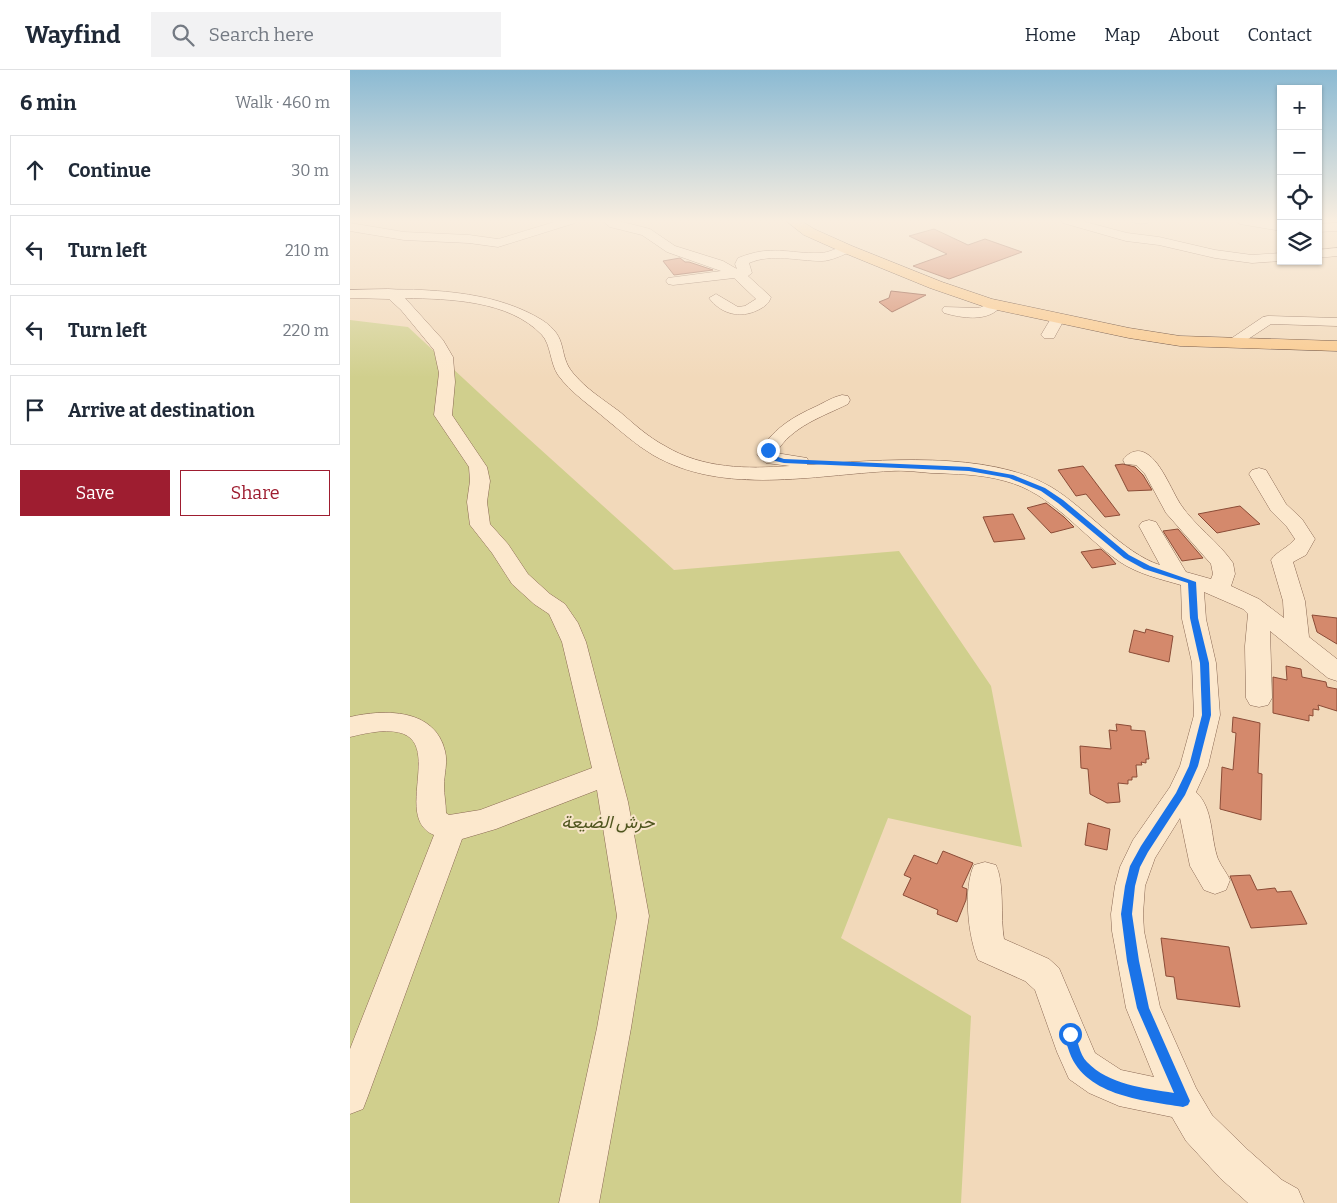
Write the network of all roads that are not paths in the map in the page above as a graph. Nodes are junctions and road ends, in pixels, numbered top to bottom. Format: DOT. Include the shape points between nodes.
graph roads {
  1 [pos="741,273"];
  2 [pos="906,273"];
  3 [pos="736,274"];
  4 [pos="673,281"];
  5 [pos="388,293"];
  6 [pos="350,294"];
  7 [pos="716,298"];
  8 [pos="995,305"];
  9 [pos="949,310"];
  10 [pos="1058,318"];
  11 [pos="1337,322"];
  12 [pos="1049,335"];
  13 [pos="1231,344"];
  14 [pos="1337,346"];
  15 [pos="842,400"];
  16 [pos="1132,460"];
  17 [pos="874,465"];
  18 [pos="1259,474"];
  19 [pos="1150,526"];
  20 [pos="1197,582"];
  21 [pos="1260,610"];
  22 [pos="1297,640"];
  23 [pos="1337,672"];
  24 [pos="1259,698"];
  25 [pos="350,727"];
  26 [pos="607,774"];
  27 [pos="1180,795"];
  28 [pos="452,827"];
  29 [pos="986,875"];
  30 [pos="1215,880"];
  31 [pos="350,1096"];
  32 [pos="1183,1101"];
  33 [pos="579,1203"];
  34 [pos="1284,1203"];
  1 -- 3 [label="street"];
  2 -- 8 [label="main road"];
  3 -- 4 [label="street"];
  3 -- 7 [label="street" via="764,297 763,302 742,311 731,311"];
  5 -- 6 [label="street"];
  5 -- 17 [label="street" via="485,303 534,321 556,341 562,369 570,378 634,433 680,460 742,474"];
  5 -- 26 [label="street" via="409,308 436,342 447,362 447,396 443,415 478,467 480,525 520,579 557,609 566,623 576,649"];
  8 -- 9 [label="street" via="979,313"];
  8 -- 10 [label="main road"];
  10 -- 12 [label="street"];
  10 -- 13 [label="main road" via="1150,337"];
  11 -- 13 [label="street" via="1268,320"];
  13 -- 14 [label="main road"];
  15 -- 17 [label="street" via="794,422 770,444 766,455 784,461"];
  16 -- 20 [label="street" via="1138,456 1152,472 1173,509 1222,563 1224,574"];
  17 -- 20 [label="street" via="969,469 1011,476 1061,502 1127,556 1147,568"];
  18 -- 22 [label="street" via="1278,507 1295,523 1305,539 1298,550 1282,560 1294,601"];
  19 -- 20 [label="street" via="1166,559"];
  20 -- 21 [label="street"];
  20 -- 27 [label="street" via="1194,618 1204,663 1207,715 1194,766"];
  21 -- 22 [label="street"];
  21 -- 24 [label="street" via="1257,646"];
  22 -- 23 [label="street"];
  25 -- 28 [label="street" via="386,722 406,723 420,730 428,739 434,766 430,784 432,816 439,824"];
  26 -- 28 [label="street" via="486,820"];
  26 -- 33 [label="street" via="633,916"];
  27 -- 30 [label="street" via="1193,807 1205,866"];
  27 -- 32 [label="street" via="1135,866 1127,914 1143,1008"];
  28 -- 31 [label="street"];
  29 -- 32 [label="street" via="985,922 990,949 1037,970 1047,979 1082,1066 1119,1088"];
  32 -- 34 [label="street" via="1199,1128 1234,1164 1268,1194"];
}
